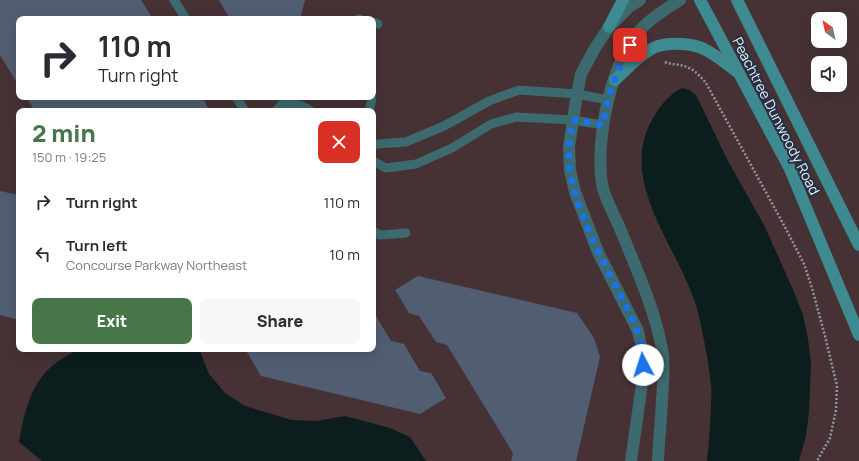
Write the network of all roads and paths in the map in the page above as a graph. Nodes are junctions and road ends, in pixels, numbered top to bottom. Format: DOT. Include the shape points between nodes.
graph roads {
  1 [pos="174,0"];
  2 [pos="622,0"];
  3 [pos="640,0"];
  4 [pos="680,0"];
  5 [pos="700,0"];
  6 [pos="737,0"];
  7 [pos="184,16"];
  8 [pos="609,27"];
  9 [pos="665,62"];
  10 [pos="739,73"];
  11 [pos="615,80"];
  12 [pos="577,94"];
  13 [pos="608,100"];
  14 [pos="279,108"];
  15 [pos="306,108"];
  16 [pos="573,120"];
  17 [pos="603,125"];
  18 [pos="376,144"];
  19 [pos="376,163"];
  20 [pos="376,233"];
  21 [pos="406,233"];
  22 [pos="859,245"];
  23 [pos="859,335"];
  24 [pos="631,461"];
  25 [pos="658,461"];
  26 [pos="817,461"];
  1 -- 7 [label="lane"];
  2 -- 8 [label="main road"];
  3 -- 8 [label="street"];
  4 -- 11 [label="street" via="643,27 630,45"];
  5 -- 10 [label="main road, Peachtree Dunwoody Road"];
  6 -- 22 [label="main road, Peachtree Dunwoody Road"];
  8 -- 12 [label="street" via="581,74"];
  9 -- 26 [label="path" via="687,67 706,83 786,226 804,264 837,386 836,410 830,438"];
  10 -- 11 [label="main road" via="699,47 673,43 654,47"];
  10 -- 23 [label="main road, Peachtree Dunwoody Road" via="790,169"];
  11 -- 13 [label="street"];
  12 -- 13 [label="lane"];
  12 -- 16 [label="street"];
  12 -- 18 [label="lane" via="519,90 489,101 444,126 406,142"];
  13 -- 17 [label="street"];
  14 -- 15 [label="lane" via="282,104 289,104"];
  16 -- 17 [label="lane"];
  16 -- 19 [label="lane" via="516,117 491,124 452,148 416,164 386,168"];
  16 -- 24 [label="street" via="569,147 570,170 575,192 598,252 638,331 643,353 643,377"];
  17 -- 25 [label="street" via="600,146 602,185 648,300 663,351 664,376"];
  20 -- 21 [label="lane" via="380,235"];
}
